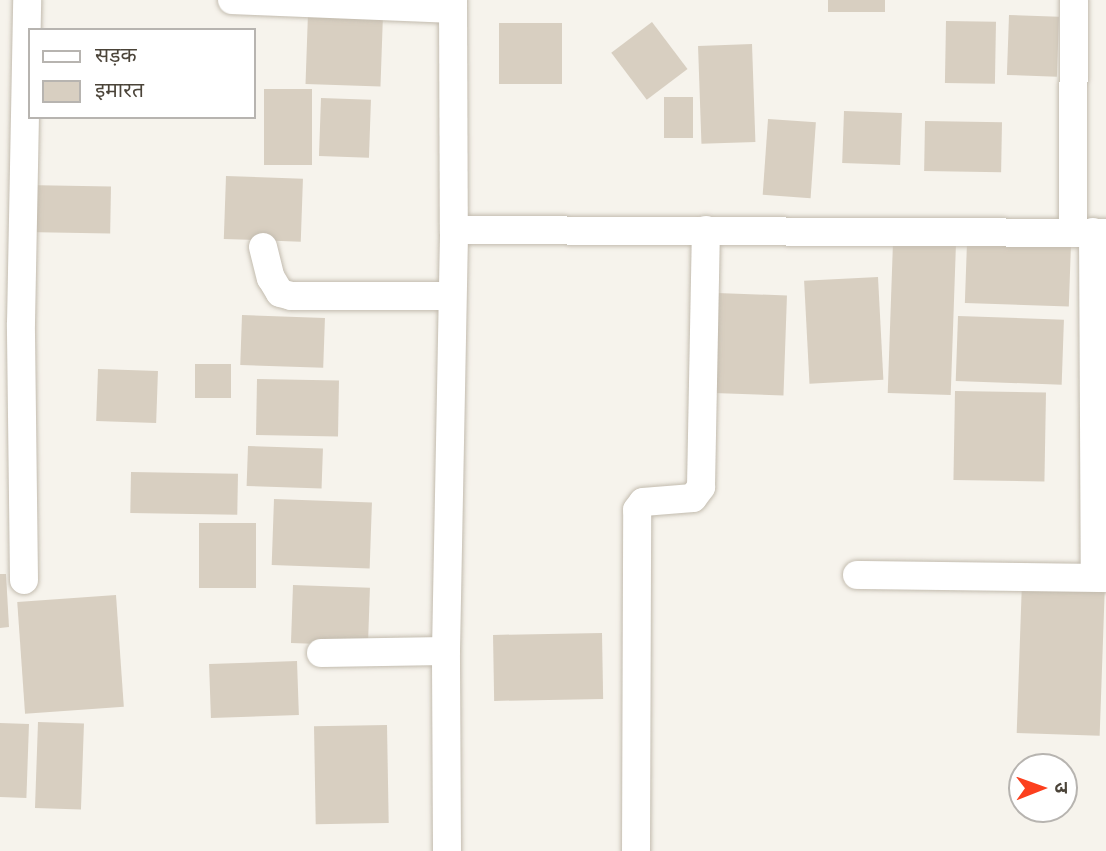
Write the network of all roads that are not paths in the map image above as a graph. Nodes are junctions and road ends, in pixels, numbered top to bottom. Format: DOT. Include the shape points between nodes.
graph roads {
  1 [pos="27,0"];
  2 [pos="232,0"];
  3 [pos="1073,0"];
  4 [pos="453,5"];
  5 [pos="454,230"];
  6 [pos="706,230"];
  7 [pos="1091,232"];
  8 [pos="263,247"];
  9 [pos="452,296"];
  10 [pos="858,575"];
  11 [pos="1102,578"];
  12 [pos="24,580"];
  13 [pos="446,651"];
  14 [pos="321,653"];
  15 [pos="447,851"];
  16 [pos="636,851"];
  1 -- 12 [label="street" via="21,323"];
  2 -- 4 [label="street"];
  3 -- 7 [label="street"];
  4 -- 5 [label="street"];
  5 -- 6 [label="street"];
  5 -- 9 [label="street"];
  6 -- 7 [label="street"];
  6 -- 16 [label="street" via="701,488 693,498 643,502 637,510"];
  7 -- 11 [label="street" via="1095,569"];
  8 -- 9 [label="street" via="280,293"];
  9 -- 13 [label="street"];
  10 -- 11 [label="street"];
  13 -- 14 [label="street"];
  13 -- 15 [label="street"];
}
